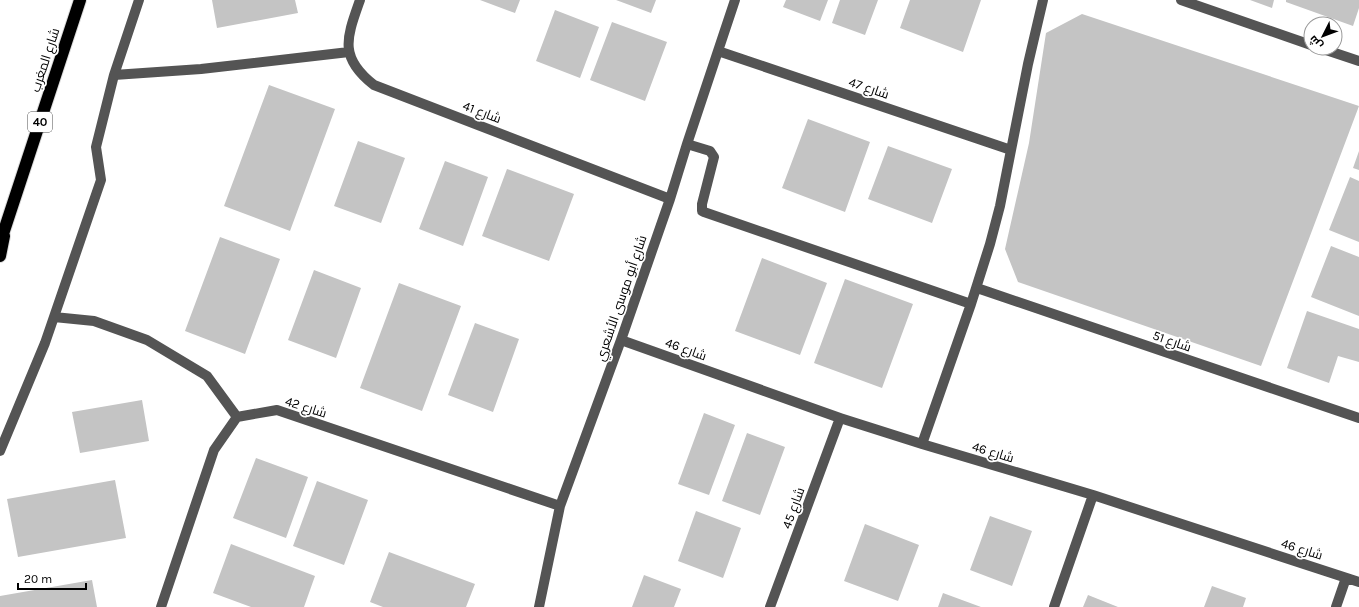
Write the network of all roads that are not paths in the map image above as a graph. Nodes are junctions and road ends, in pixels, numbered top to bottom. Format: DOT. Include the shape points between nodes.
graph roads {
  1 [pos="80,0"];
  2 [pos="139,0"];
  3 [pos="360,0"];
  4 [pos="735,0"];
  5 [pos="1043,0"];
  6 [pos="1181,0"];
  7 [pos="1303,42"];
  8 [pos="718,51"];
  9 [pos="349,52"];
  10 [pos="1343,56"];
  11 [pos="1359,61"];
  12 [pos="114,76"];
  13 [pos="687,144"];
  14 [pos="1011,150"];
  15 [pos="670,199"];
  16 [pos="6,226"];
  17 [pos="0,243"];
  18 [pos="0,256"];
  19 [pos="977,288"];
  20 [pos="971,304"];
  21 [pos="54,317"];
  22 [pos="621,340"];
  23 [pos="237,417"];
  24 [pos="840,418"];
  25 [pos="1359,418"];
  26 [pos="922,444"];
  27 [pos="0,451"];
  28 [pos="1093,495"];
  29 [pos="560,506"];
  30 [pos="1346,578"];
  31 [pos="1359,582"];
  32 [pos="161,607"];
  33 [pos="538,607"];
  34 [pos="770,607"];
  35 [pos="1054,607"];
  36 [pos="1336,607"];
  1 -- 16 [label="highway, شارع المغرب / 40"];
  2 -- 12 [label="street"];
  3 -- 9 [label="street, شارع 41" via="351,26"];
  4 -- 8 [label="street, شارع أبو موسى الأشعري"];
  5 -- 14 [label="street"];
  6 -- 7 [label="street"];
  8 -- 13 [label="street, شارع أبو موسى الأشعري"];
  8 -- 14 [label="street, شارع 47"];
  9 -- 12 [label="street"];
  9 -- 15 [label="street, شارع 41" via="353,64 362,76 374,85"];
  10 -- 11 [label="street"];
  12 -- 21 [label="street" via="96,147 101,180"];
  13 -- 15 [label="street, شارع أبو موسى الأشعري"];
  13 -- 20 [label="street" via="710,151 714,157 702,211"];
  14 -- 19 [label="street" via="1000,206"];
  15 -- 22 [label="street, شارع أبو موسى الأشعري"];
  16 -- 17 [label="highway, شارع المغرب / 40"];
  16 -- 18 [label="highway"];
  19 -- 20 [label="street"];
  19 -- 25 [label="street, شارع 51"];
  20 -- 26 [label="street"];
  21 -- 23 [label="street" via="94,320 147,340 208,376"];
  21 -- 27 [label="street"];
  22 -- 24 [label="street, شارع 46"];
  22 -- 29 [label="street, شارع أبو موسى الأشعري"];
  23 -- 29 [label="street, شارع 42" via="277,410"];
  23 -- 32 [label="street" via="214,450"];
  24 -- 26 [label="street, شارع 46"];
  24 -- 34 [label="street, شارع 45"];
  26 -- 28 [label="street, شارع 46"];
  28 -- 30 [label="street, شارع 46"];
  28 -- 35 [label="street"];
  29 -- 33 [label="street, شارع أبو موسى الأشعري"];
  30 -- 31 [label="street, شارع 46"];
  30 -- 36 [label="street"];
}
